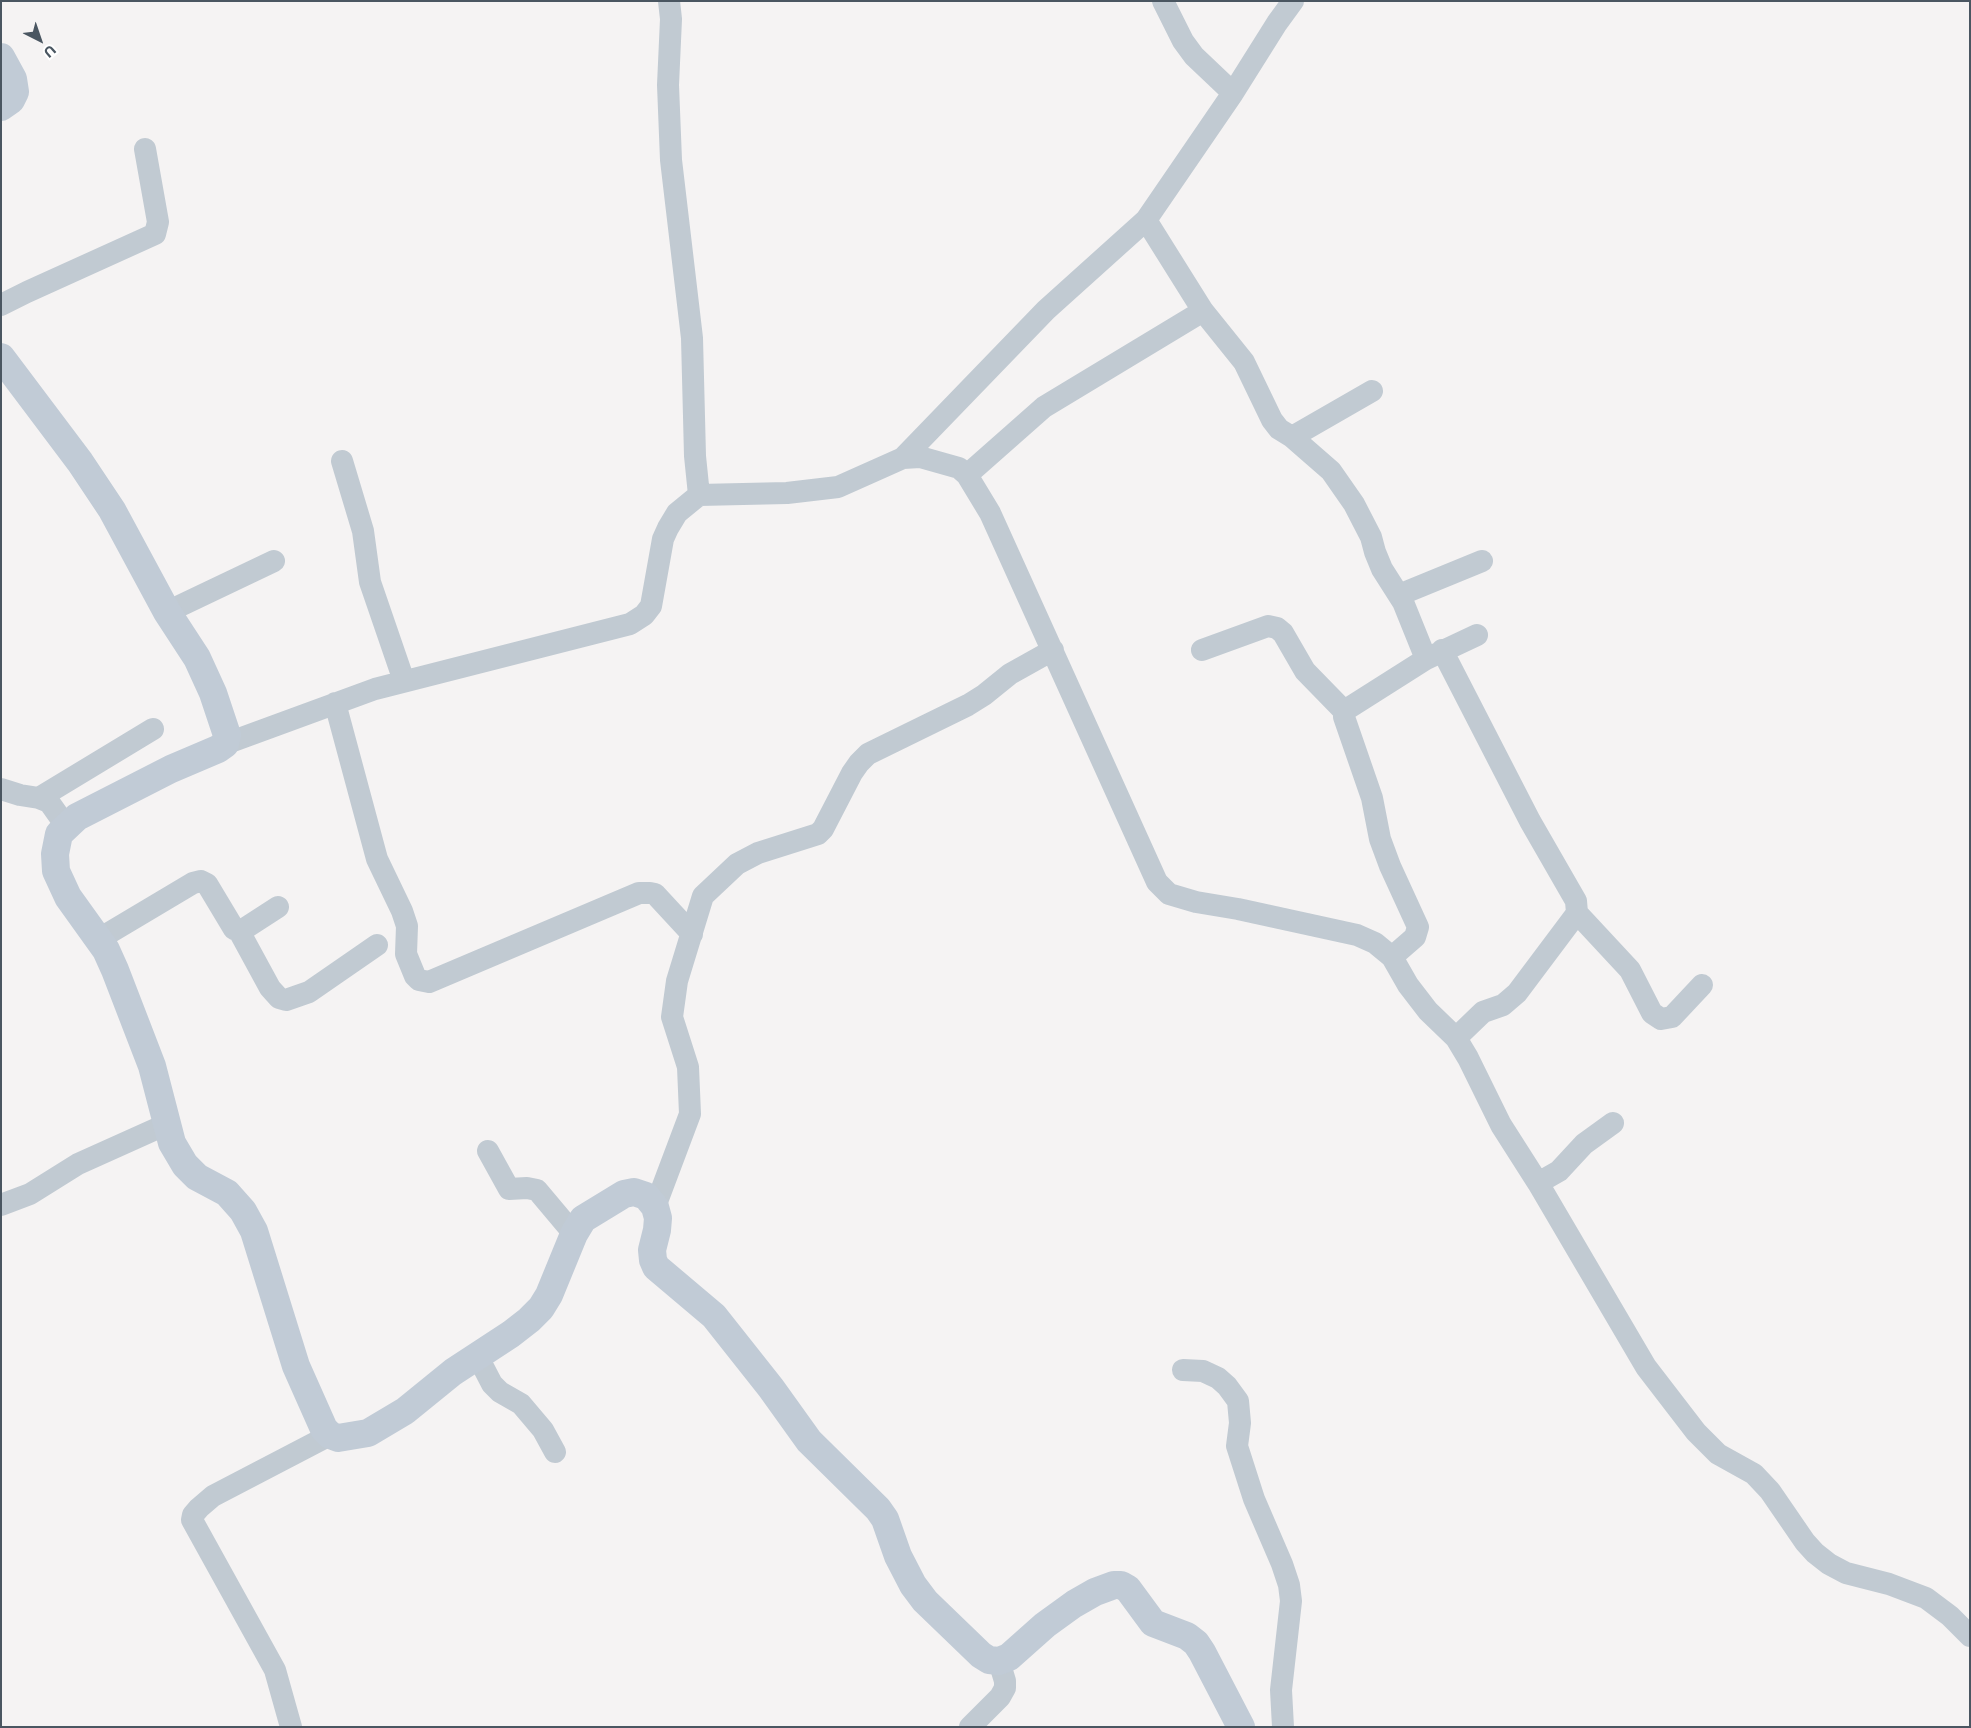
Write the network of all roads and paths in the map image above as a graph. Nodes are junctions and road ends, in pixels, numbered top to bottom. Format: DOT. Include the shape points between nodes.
graph roads {
  1 [pos="669,1"];
  2 [pos="1163,1"];
  3 [pos="1293,1"];
  4 [pos="1,57"];
  5 [pos="1233,93"];
  6 [pos="1,107"];
  7 [pos="145,149"];
  8 [pos="1146,220"];
  9 [pos="1,305"];
  10 [pos="1203,311"];
  11 [pos="1,357"];
  12 [pos="1372,390"];
  13 [pos="1292,437"];
  14 [pos="903,458"];
  15 [pos="342,461"];
  16 [pos="967,475"];
  17 [pos="700,494"];
  18 [pos="274,561"];
  19 [pos="1482,561"];
  20 [pos="1399,595"];
  21 [pos="167,612"];
  22 [pos="1477,634"];
  23 [pos="1053,650"];
  24 [pos="1202,650"];
  25 [pos="1434,654"];
  26 [pos="404,681"];
  27 [pos="335,703"];
  28 [pos="1344,711"];
  29 [pos="153,729"];
  30 [pos="225,744"];
  31 [pos="1,789"];
  32 [pos="39,798"];
  33 [pos="66,826"];
  34 [pos="278,907"];
  35 [pos="1577,913"];
  36 [pos="239,931"];
  37 [pos="692,934"];
  38 [pos="99,939"];
  39 [pos="378,944"];
  40 [pos="1392,957"];
  41 [pos="1702,985"];
  42 [pos="1456,1038"];
  43 [pos="1613,1123"];
  44 [pos="167,1124"];
  45 [pos="488,1151"];
  46 [pos="1538,1183"];
  47 [pos="1,1204"];
  48 [pos="655,1207"];
  49 [pos="574,1234"];
  50 [pos="478,1357"];
  51 [pos="1183,1370"];
  52 [pos="330,1435"];
  53 [pos="555,1452"];
  54 [pos="1970,1636"];
  55 [pos="999,1661"];
  56 [pos="291,1727"];
  57 [pos="970,1727"];
  58 [pos="1241,1727"];
  59 [pos="1283,1727"];
  1 -- 17 [label="street" via="671,160 692,338 695,456"];
  2 -- 5 [label="street" via="1194,56"];
  3 -- 5 [label="street" via="1276,22"];
  4 -- 6 [label="street" via="13,79 15,92 11,100"];
  5 -- 8 [label="street"];
  7 -- 9 [label="street" via="158,222 155,234"];
  8 -- 10 [label="street"];
  8 -- 14 [label="street" via="1046,310"];
  10 -- 13 [label="street" via="1244,362 1272,420"];
  10 -- 16 [label="street" via="1044,407"];
  11 -- 21 [label="street" via="112,510"];
  12 -- 13 [label="street"];
  13 -- 20 [label="street" via="1331,471 1344,488 1371,537 1382,569"];
  14 -- 16 [label="street" via="942,463 959,468"];
  14 -- 17 [label="street" via="838,487 787,493"];
  15 -- 26 [label="street" via="363,532 370,582"];
  16 -- 23 [label="street" via="990,513"];
  17 -- 26 [label="street" via="677,513 668,528 663,539 651,606 630,624"];
  18 -- 21 [label="street"];
  19 -- 20 [label="street"];
  20 -- 25 [label="street"];
  21 -- 30 [label="street" via="197,658 227,735"];
  22 -- 25 [label="street"];
  23 -- 37 [label="street" via="1010,674 968,706 868,754 852,773 823,829 818,834 758,853 737,864 703,896"];
  23 -- 40 [label="street" via="1156,882 1169,894 1358,935 1375,943"];
  24 -- 28 [label="street" via="1268,626 1277,628 1305,671"];
  25 -- 28 [label="street"];
  25 -- 35 [label="street" via="1576,901"];
  26 -- 27 [label="street"];
  27 -- 30 [label="street"];
  27 -- 37 [label="street" via="376,858 407,926 406,954 419,980 429,982 639,893 655,894"];
  28 -- 40 [label="street" via="1372,798 1380,839 1418,927 1414,937"];
  29 -- 32 [label="street"];
  30 -- 33 [label="street" via="77,817"];
  31 -- 32 [label="street"];
  32 -- 33 [label="street" via="49,802"];
  33 -- 38 [label="street" via="56,843 56,871 68,897"];
  34 -- 36 [label="street"];
  35 -- 41 [label="street" via="1630,970 1652,1014 1661,1019 1672,1017"];
  35 -- 42 [label="street" via="1516,993 1503,1004 1482,1012"];
  36 -- 38 [label="street" via="234,929 207,884 201,881"];
  36 -- 39 [label="street" via="270,988 279,998 286,1000 309,992"];
  37 -- 48 [label="street" via="678,981 672,1017 688,1066 690,1114"];
  38 -- 44 [label="street" via="116,970 152,1066"];
  40 -- 42 [label="street" via="1408,986"];
  42 -- 46 [label="street" via="1501,1124"];
  43 -- 46 [label="street" via="1584,1144 1559,1171"];
  44 -- 47 [label="street" via="78,1164 30,1194"];
  44 -- 52 [label="street" via="172,1143 185,1164 197,1177 228,1193 254,1231 296,1366 324,1429"];
  45 -- 49 [label="street" via="509,1189 537,1190"];
  46 -- 54 [label="street" via="1646,1366 1696,1432 1718,1454 1754,1474 1815,1554 1828,1564 1846,1573 1926,1598"];
  48 -- 49 [label="street" via="646,1196 634,1192 624,1194 583,1219"];
  48 -- 55 [label="street" via="657,1230 652,1260 656,1267 714,1316 809,1441 882,1514 898,1556 925,1600 981,1656"];
  49 -- 50 [label="street" via="541,1308 512,1334"];
  50 -- 52 [label="street" via="453,1372 405,1411 368,1433 338,1438"];
  50 -- 53 [label="street" via="492,1384 521,1404 543,1430"];
  51 -- 59 [label="street" via="1203,1371 1218,1378 1238,1401 1238,1446 1254,1499 1289,1585 1291,1601 1281,1690"];
  52 -- 56 [label="street" via="213,1496 199,1508 192,1520 274,1670"];
  55 -- 57 [label="street" via="1005,1688"];
  55 -- 58 [label="street" via="1074,1604 1095,1592 1121,1585 1128,1589 1153,1623 1187,1636 1196,1643"];
}
